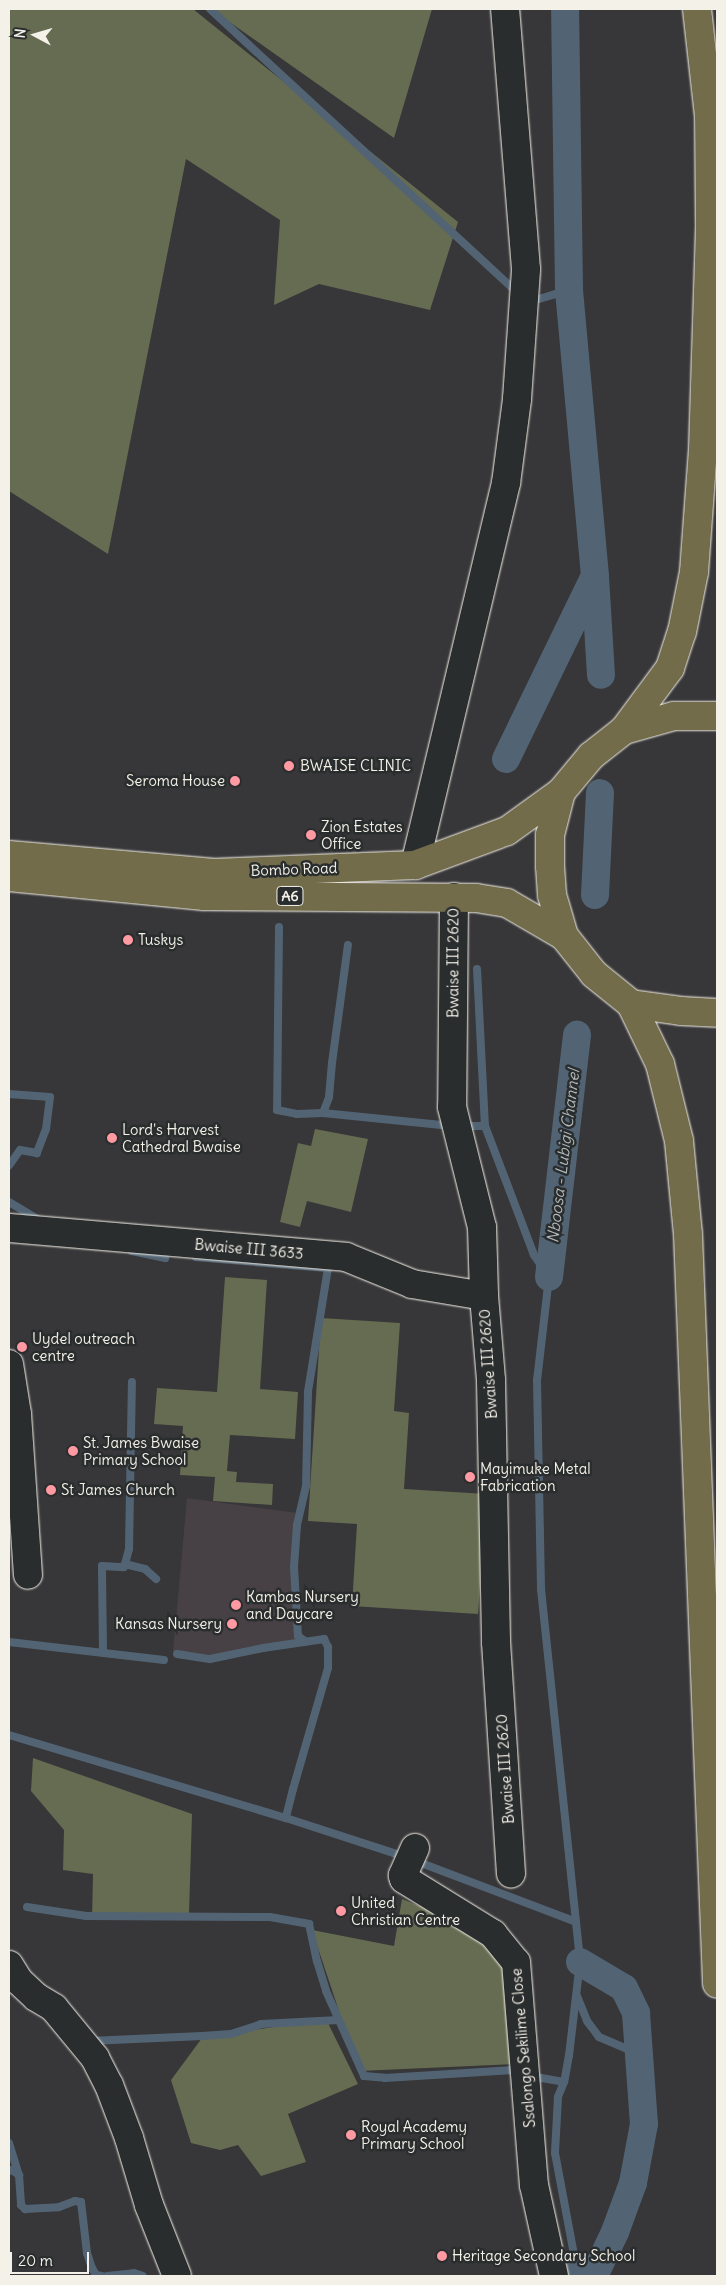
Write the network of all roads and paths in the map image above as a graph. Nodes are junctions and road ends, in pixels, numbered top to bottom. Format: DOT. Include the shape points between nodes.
graph roads {
  1 [pos="505,9"];
  2 [pos="697,9"];
  3 [pos="717,716"];
  4 [pos="624,730"];
  5 [pos="561,792"];
  6 [pos="9,855"];
  7 [pos="415,865"];
  8 [pos="9,878"];
  9 [pos="454,897"];
  10 [pos="564,936"];
  11 [pos="631,1004"];
  12 [pos="717,1013"];
  13 [pos="9,1228"];
  14 [pos="484,1296"];
  15 [pos="9,1364"];
  16 [pos="28,1575"];
  17 [pos="414,1848"];
  18 [pos="511,1874"];
  19 [pos="9,1965"];
  20 [pos="717,1983"];
  21 [pos="177,2276"];
  22 [pos="554,2276"];
  1 -- 7 [label="street" via="526,270 517,399 506,484"];
  2 -- 4 [label="main road" via="709,116 710,225 703,450 694,572 682,632 670,668"];
  3 -- 4 [label="main road" via="674,716"];
  4 -- 5 [label="main road" via="591,756"];
  5 -- 7 [label="main road, Bombo Road / A6" via="507,831"];
  5 -- 10 [label="main road" via="550,835 550,866 552,895"];
  6 -- 7 [label="main road, Bombo Road / A6" via="214,873"];
  8 -- 9 [label="main road, Bombo Road / A6" via="204,896"];
  9 -- 10 [label="main road, Bombo Road / A6" via="507,903"];
  9 -- 14 [label="street, Bwaise III 2620" via="452,1107 482,1227"];
  10 -- 11 [label="main road" via="594,974"];
  11 -- 12 [label="main road" via="681,1012"];
  11 -- 20 [label="main road" via="660,1064 678,1141 688,1234"];
  13 -- 14 [label="street, Bwaise III 3633" via="346,1257 412,1284"];
  14 -- 18 [label="street, Bwaise III 2620" via="490,1380 496,1642"];
  15 -- 16 [label="street" via="17,1414"];
  17 -- 22 [label="street, Ssalongo Sekilime Close" via="403,1876 493,1934 516,1962 534,2185"];
  19 -- 21 [label="street" via="19,1981 54,2008 95,2058 129,2138 149,2205"];
}
